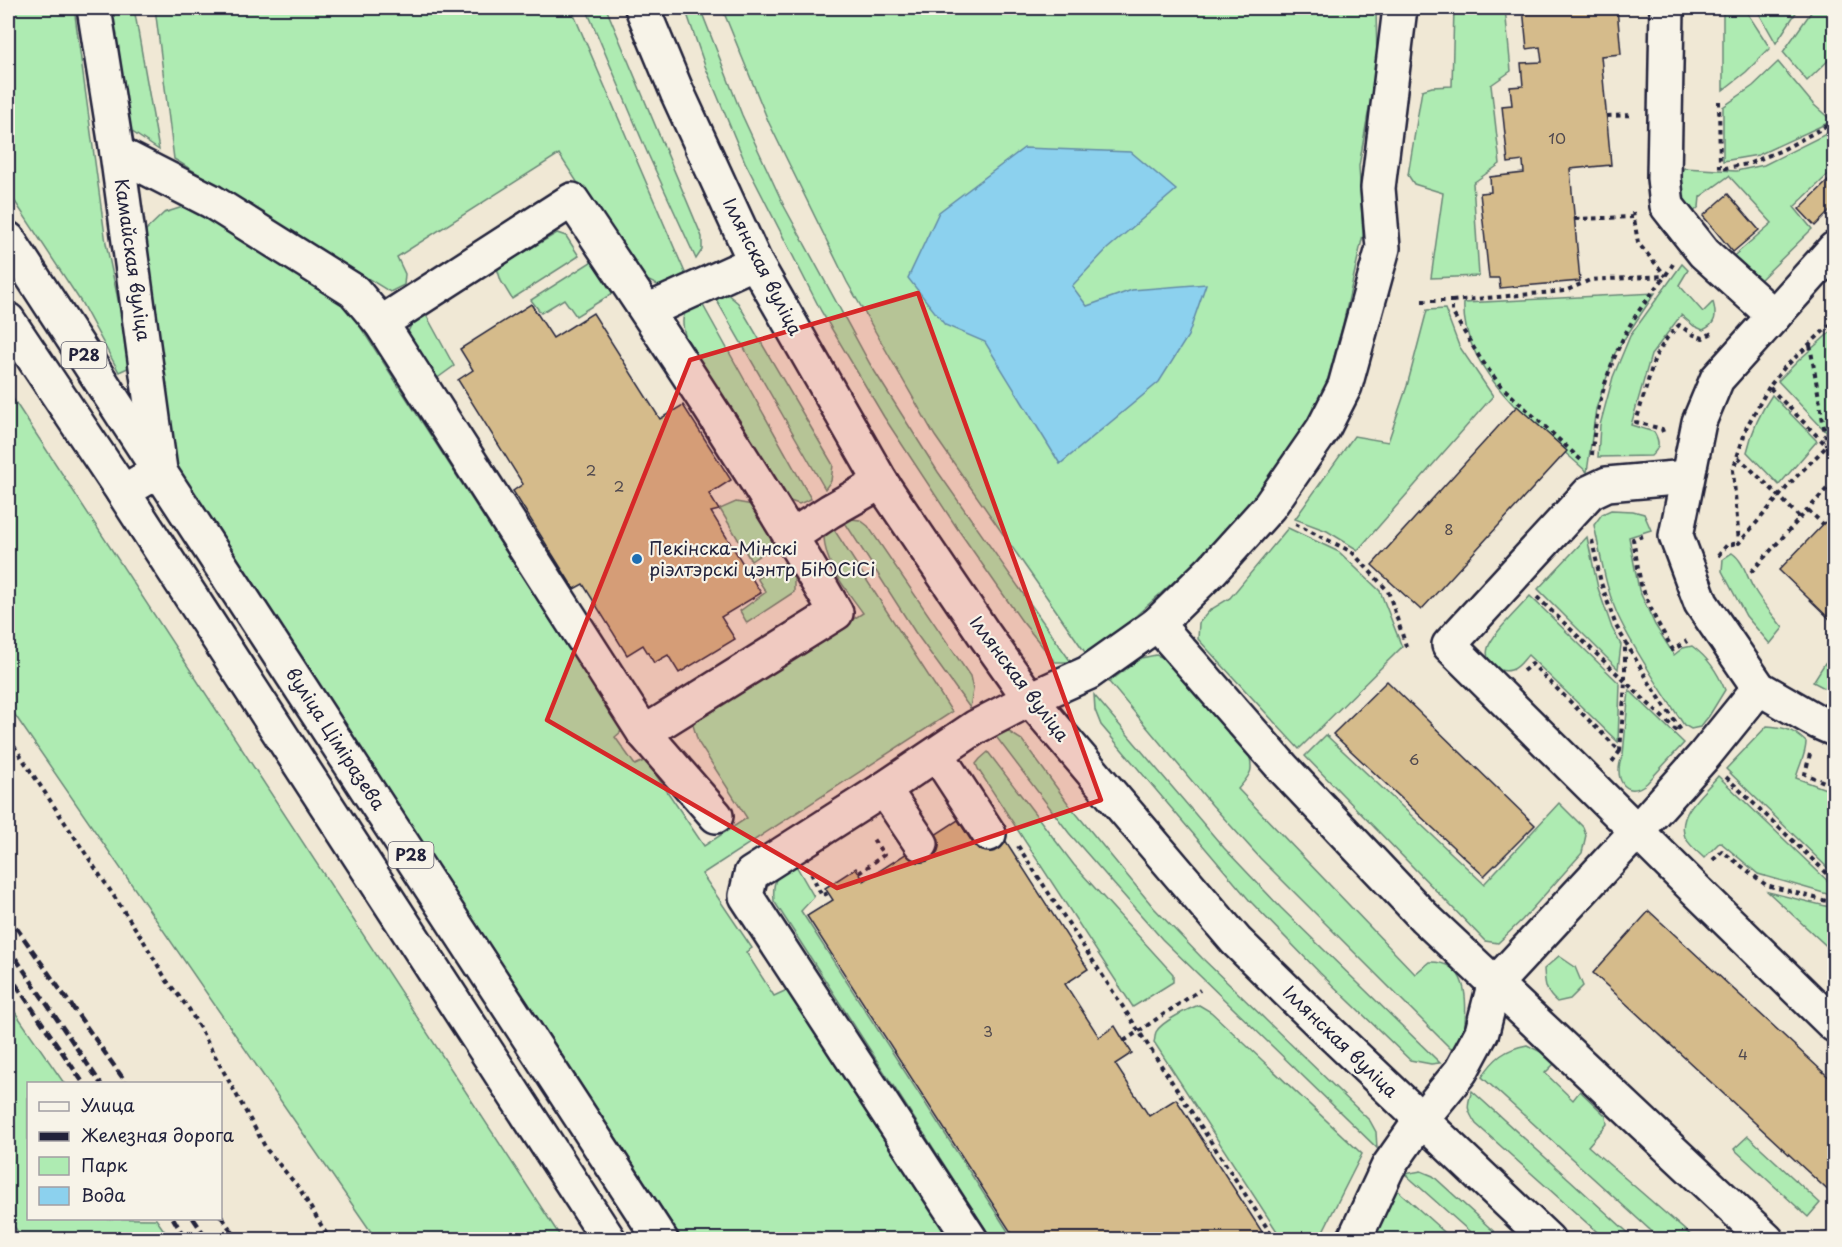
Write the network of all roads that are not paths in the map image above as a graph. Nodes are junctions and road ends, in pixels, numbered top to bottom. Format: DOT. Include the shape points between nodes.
graph roads {
  1 [pos="94,8"];
  2 [pos="642,8"];
  3 [pos="1400,8"];
  4 [pos="1668,8"];
  5 [pos="117,153"];
  6 [pos="8,239"];
  7 [pos="1834,249"];
  8 [pos="755,262"];
  9 [pos="647,311"];
  10 [pos="1774,316"];
  11 [pos="8,320"];
  12 [pos="381,323"];
  13 [pos="160,470"];
  14 [pos="1687,477"];
  15 [pos="881,482"];
  16 [pos="123,492"];
  17 [pos="792,536"];
  18 [pos="1157,624"];
  19 [pos="1759,688"];
  20 [pos="1030,699"];
  21 [pos="645,733"];
  22 [pos="1823,736"];
  23 [pos="937,754"];
  24 [pos="885,789"];
  25 [pos="716,816"];
  26 [pos="1637,831"];
  27 [pos="1000,836"];
  28 [pos="921,844"];
  29 [pos="1494,985"];
  30 [pos="1834,1025"];
  31 [pos="1421,1120"];
  32 [pos="609,1239"];
  33 [pos="661,1239"];
  34 [pos="971,1239"];
  35 [pos="1354,1239"];
  36 [pos="1548,1239"];
  37 [pos="1767,1239"];
  1 -- 5 [label="main road, Камайская вуліца"];
  2 -- 8 [label="main road, Іллянская вуліца"];
  3 -- 18 [label="main road" via="1378,188 1383,248 1345,386 1323,429 1269,507"];
  4 -- 10 [label="main road" via="1664,178 1667,206 1704,253"];
  5 -- 12 [label="main road" via="211,201 354,291"];
  5 -- 13 [label="main road, Камайская вуліца"];
  6 -- 13 [label="main road, вуліца Ціміразева / Р28"];
  7 -- 10 [label="main road"];
  8 -- 9 [label="main road"];
  8 -- 15 [label="main road, Іллянская вуліца"];
  9 -- 12 [label="main road" via="572,200"];
  9 -- 17 [label="main road"];
  10 -- 14 [label="main road" via="1717,379 1699,422"];
  11 -- 16 [label="main road, Р28"];
  12 -- 21 [label="main road"];
  13 -- 16 [label="main road"];
  13 -- 33 [label="main road, вуліца Ціміразева / Р28"];
  14 -- 19 [label="main road" via="1676,536 1701,603"];
  14 -- 26 [label="main road" via="1607,484 1590,492 1449,645"];
  15 -- 17 [label="main road"];
  15 -- 20 [label="main road, Іллянская вуліца"];
  16 -- 32 [label="main road, Р28"];
  17 -- 21 [label="main road" via="836,613"];
  18 -- 20 [label="main road" via="1088,673"];
  18 -- 29 [label="main road" via="1290,776"];
  19 -- 22 [label="main road" via="1818,722"];
  19 -- 26 [label="main road" via="1697,749"];
  20 -- 23 [label="main road" via="976,727"];
  20 -- 31 [label="main road, Іллянская вуліца" via="1236,941"];
  21 -- 25 [label="main road"];
  23 -- 24 [label="main road"];
  23 -- 27 [label="main road"];
  24 -- 28 [label="main road"];
  24 -- 34 [label="main road" via="750,874 746,896"];
  26 -- 29 [label="main road"];
  26 -- 30 [label="main road"];
  29 -- 31 [label="main road" via="1482,1032 1461,1071"];
  29 -- 37 [label="main road"];
  31 -- 35 [label="main road" via="1388,1167"];
  31 -- 36 [label="main road, Іллянская вуліца"];
}
